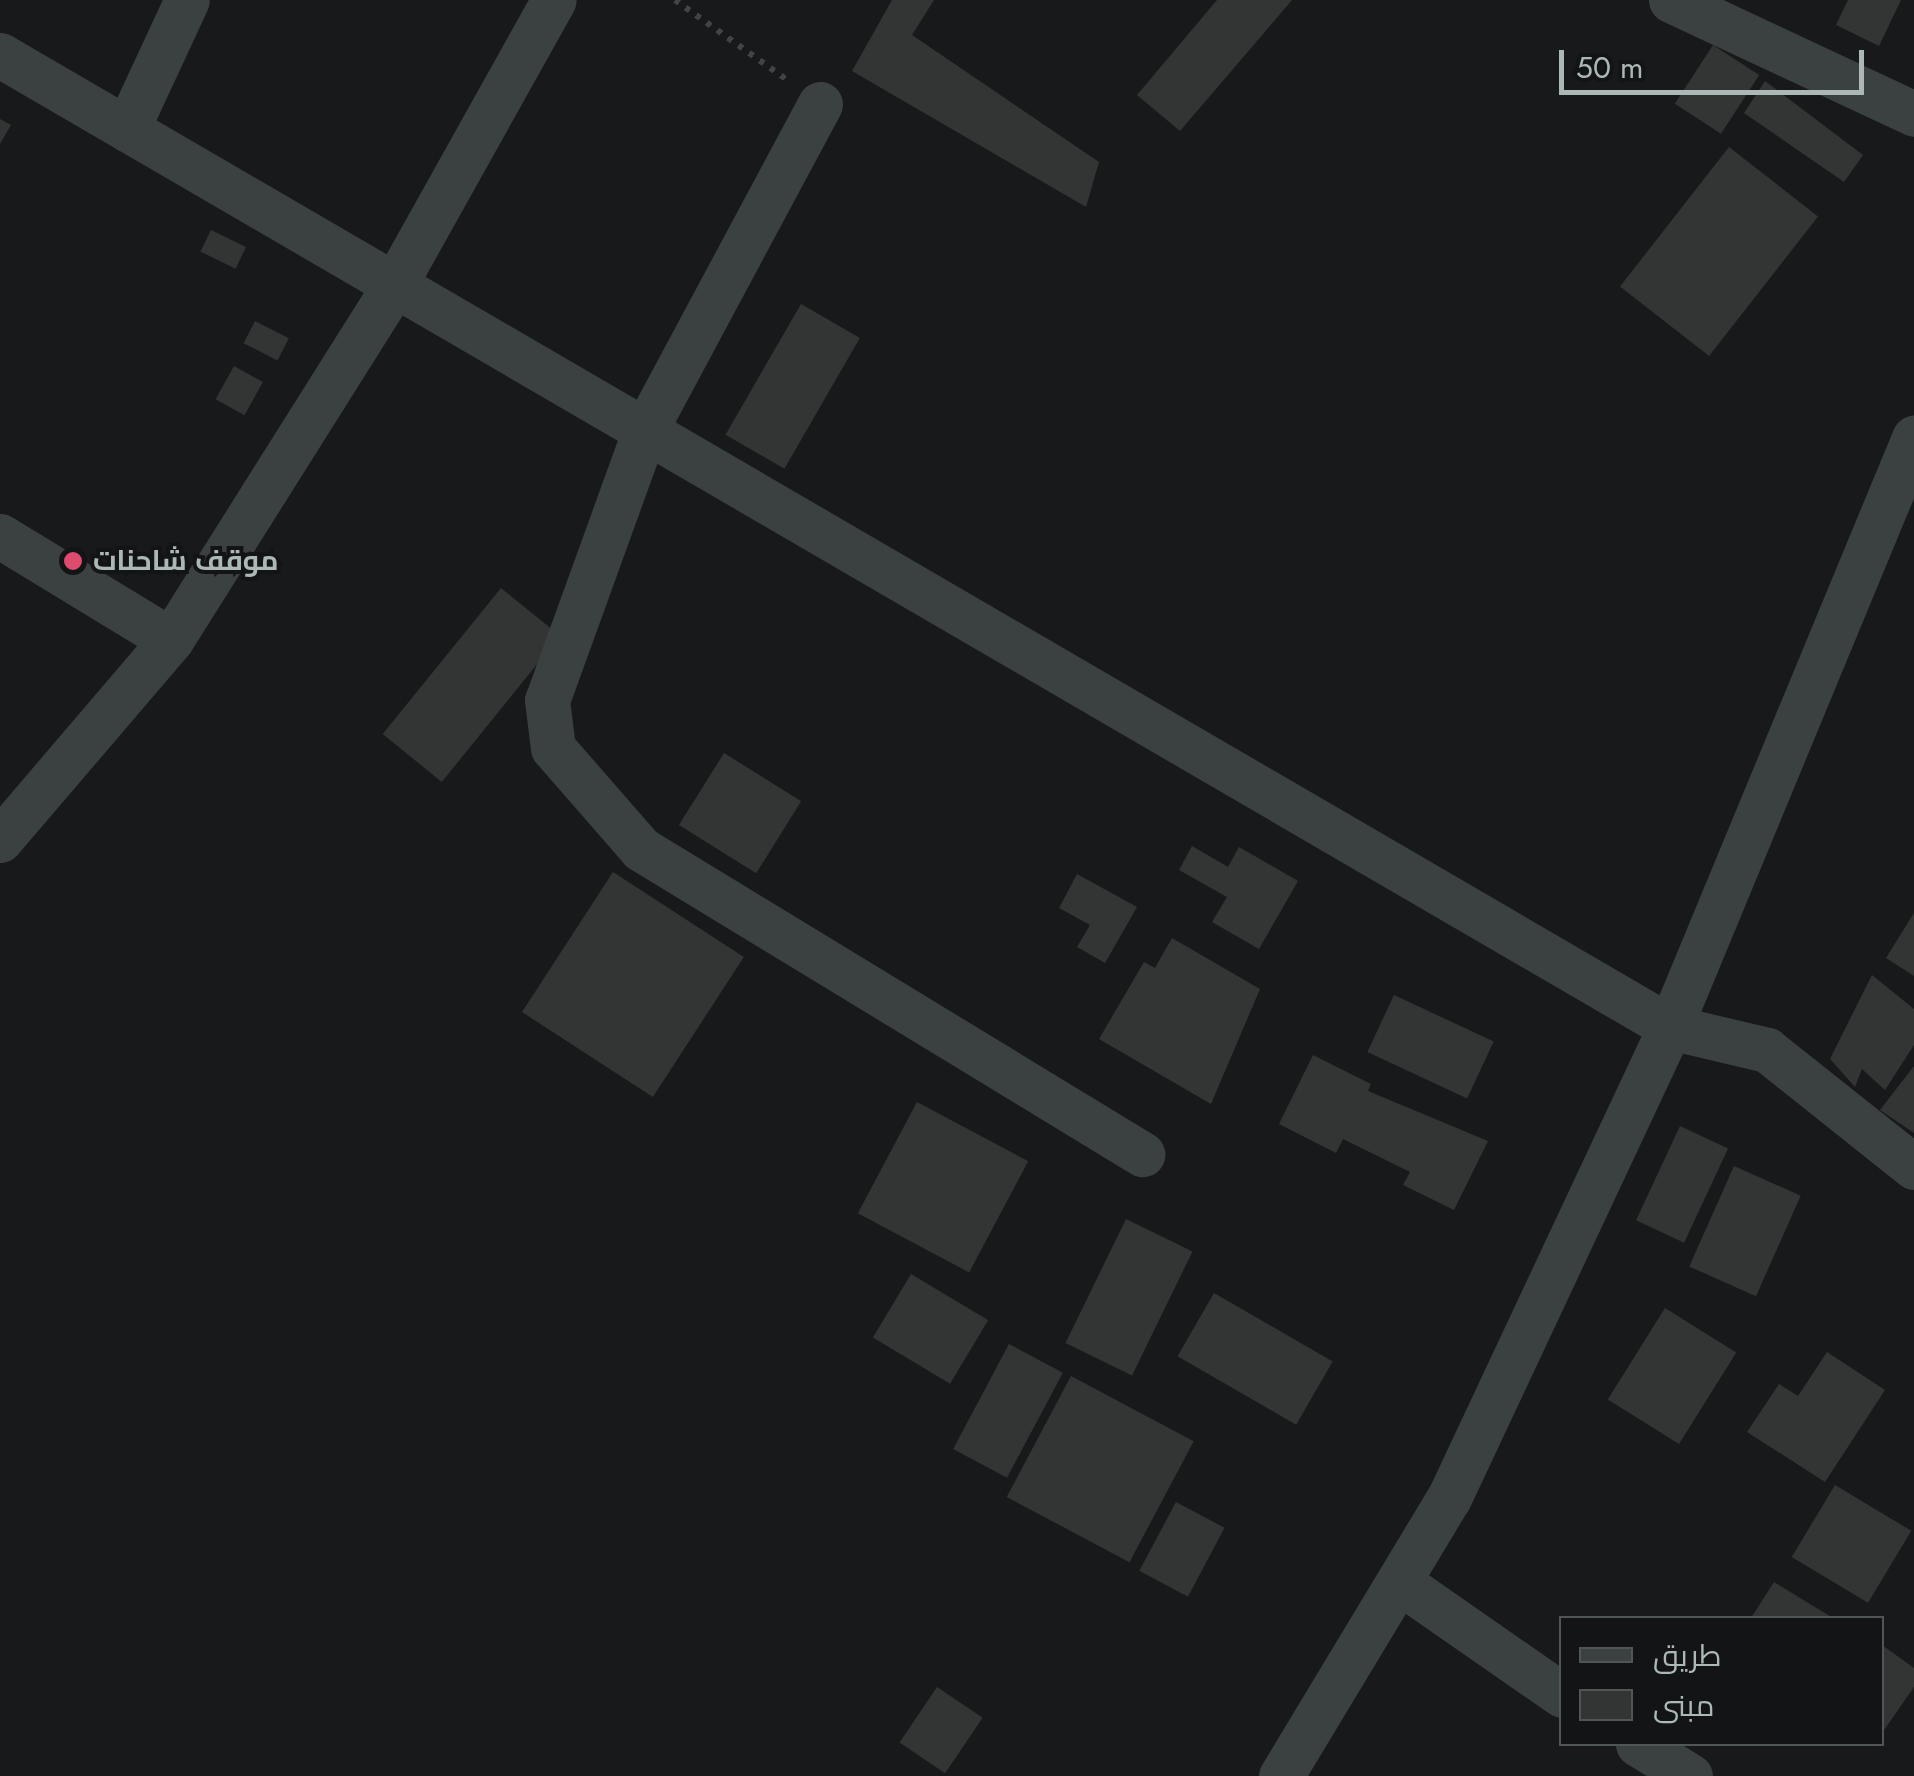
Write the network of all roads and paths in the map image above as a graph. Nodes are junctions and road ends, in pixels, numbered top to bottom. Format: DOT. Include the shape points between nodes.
graph roads {
  1 [pos="188,0"];
  2 [pos="554,0"];
  3 [pos="675,0"];
  4 [pos="1671,0"];
  5 [pos="0,55"];
  6 [pos="820,104"];
  7 [pos="1914,114"];
  8 [pos="127,129"];
  9 [pos="395,284"];
  10 [pos="645,430"];
  11 [pos="1914,438"];
  12 [pos="1900,512"];
  13 [pos="0,536"];
  14 [pos="170,640"];
  15 [pos="0,840"];
  16 [pos="1670,1027"];
  17 [pos="1142,1154"];
  18 [pos="1914,1167"];
  19 [pos="1400,1583"];
  20 [pos="1559,1693"];
  21 [pos="1641,1746"];
  22 [pos="1281,1776"];
  23 [pos="1690,1776"];
  1 -- 8 [label="street"];
  2 -- 9 [label="street"];
  3 -- 6 [label="path"];
  4 -- 7 [label="street"];
  5 -- 8 [label="street"];
  6 -- 10 [label="street"];
  8 -- 9 [label="street"];
  9 -- 10 [label="street"];
  9 -- 14 [label="street"];
  10 -- 16 [label="street"];
  10 -- 17 [label="street" via="547,700 553,748 641,849"];
  11 -- 12 [label="street"];
  12 -- 16 [label="street"];
  13 -- 14 [label="street"];
  14 -- 15 [label="street"];
  16 -- 18 [label="street" via="1768,1050"];
  16 -- 19 [label="street"];
  19 -- 20 [label="street"];
  19 -- 22 [label="street"];
  21 -- 23 [label="street"];
}
